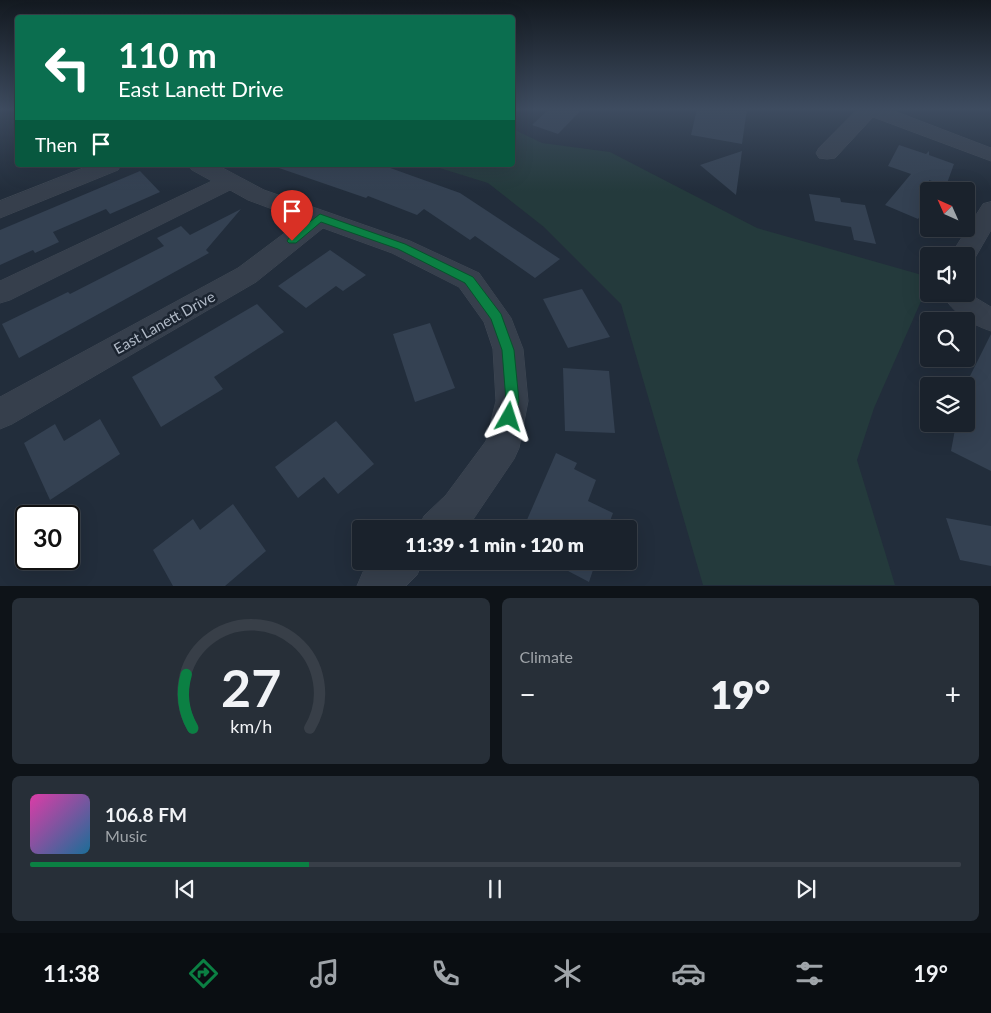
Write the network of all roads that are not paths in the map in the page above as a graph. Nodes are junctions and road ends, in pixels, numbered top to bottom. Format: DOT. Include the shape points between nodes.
graph roads {
  1 [pos="843,136"];
  2 [pos="940,136"];
  3 [pos="827,153"];
  4 [pos="991,155"];
  5 [pos="105,167"];
  6 [pos="204,167"];
  7 [pos="230,181"];
  8 [pos="0,210"];
  9 [pos="991,210"];
  10 [pos="320,218"];
  11 [pos="968,247"];
  12 [pos="0,294"];
  13 [pos="963,302"];
  14 [pos="991,320"];
  15 [pos="0,414"];
  16 [pos="446,520"];
  17 [pos="394,570"];
  18 [pos="377,586"];
  1 -- 3 [label="street"];
  2 -- 4 [label="street"];
  5 -- 8 [label="street"];
  6 -- 7 [label="street"];
  7 -- 10 [label="street" via="256,195"];
  7 -- 12 [label="street"];
  9 -- 11 [label="street"];
  10 -- 15 [label="street, East Lanett Drive" via="247,275"];
  10 -- 16 [label="street" via="401,247 469,280 497,318 508,350 512,401 502,448 459,508"];
  13 -- 14 [label="street"];
  17 -- 18 [label="street"];
}
